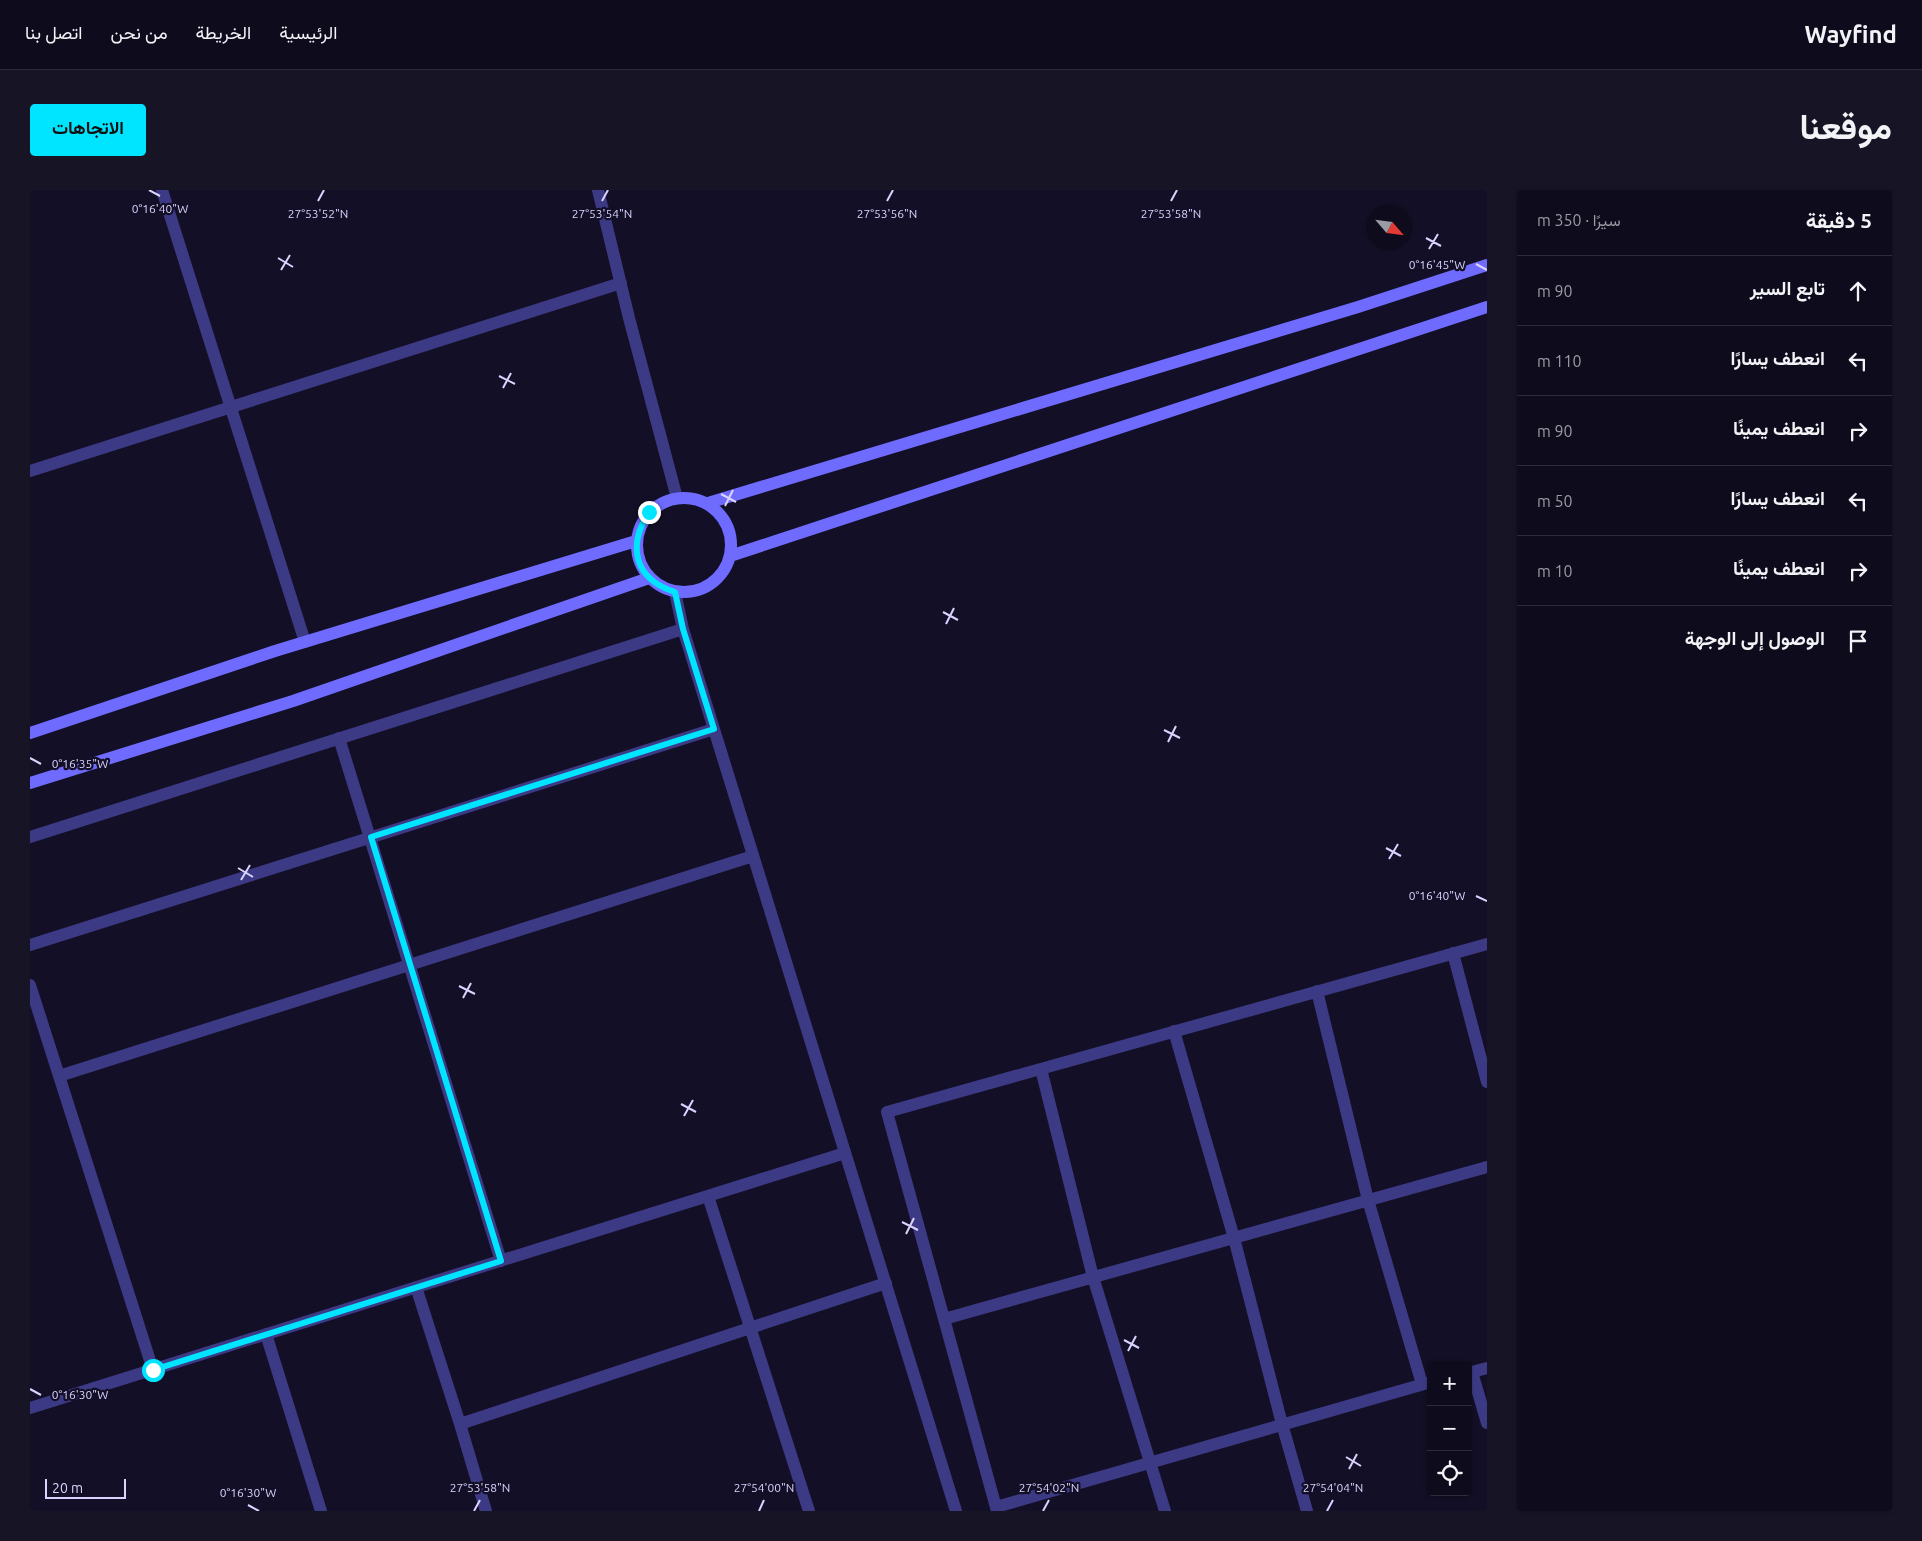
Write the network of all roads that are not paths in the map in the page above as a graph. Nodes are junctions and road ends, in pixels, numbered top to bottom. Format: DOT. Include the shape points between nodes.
graph roads {
  1 [pos="162,190"];
  2 [pos="598,190"];
  3 [pos="1487,265"];
  4 [pos="621,284"];
  5 [pos="1487,307"];
  6 [pos="231,408"];
  7 [pos="30,471"];
  8 [pos="677,498"];
  9 [pos="708,504"];
  10 [pos="636,541"];
  11 [pos="730,556"];
  12 [pos="649,578"];
  13 [pos="675,592"];
  14 [pos="683,629"];
  15 [pos="305,642"];
  16 [pos="714,729"];
  17 [pos="30,733"];
  18 [pos="339,738"];
  19 [pos="30,783"];
  20 [pos="30,837"];
  21 [pos="371,837"];
  22 [pos="753,856"];
  23 [pos="1487,944"];
  24 [pos="30,945"];
  25 [pos="1453,953"];
  26 [pos="410,964"];
  27 [pos="30,985"];
  28 [pos="1317,992"];
  29 [pos="1174,1032"];
  30 [pos="1041,1069"];
  31 [pos="59,1076"];
  32 [pos="1487,1082"];
  33 [pos="846,1153"];
  34 [pos="1487,1167"];
  35 [pos="708,1196"];
  36 [pos="1368,1200"];
  37 [pos="1234,1238"];
  38 [pos="501,1261"];
  39 [pos="1093,1277"];
  40 [pos="886,1283"];
  41 [pos="416,1287"];
  42 [pos="944,1319"];
  43 [pos="750,1328"];
  44 [pos="266,1334"];
  45 [pos="1487,1368"];
  46 [pos="153,1370"];
  47 [pos="1472,1372"];
  48 [pos="1472,1378"];
  49 [pos="1426,1383"];
  50 [pos="30,1408"];
  51 [pos="1487,1423"];
  52 [pos="460,1424"];
  53 [pos="1282,1424"];
  54 [pos="1150,1462"];
  55 [pos="996,1509"];
  56 [pos="321,1511"];
  57 [pos="486,1511"];
  58 [pos="809,1511"];
  59 [pos="956,1511"];
  60 [pos="1165,1511"];
  61 [pos="1307,1511"];
  1 -- 6 [label="street"];
  2 -- 4 [label="street"];
  3 -- 9 [label="main road"];
  4 -- 6 [label="street"];
  4 -- 8 [label="street"];
  5 -- 11 [label="main road"];
  6 -- 7 [label="street"];
  6 -- 15 [label="street"];
  8 -- 9 [label="main road" via="693,498"];
  8 -- 10 [label="main road" via="649,512"];
  9 -- 11 [label="main road" via="720,513 728,526 732,541"];
  10 -- 12 [label="main road" via="641,567"];
  10 -- 15 [label="main road"];
  11 -- 13 [label="main road" via="725,570 703,589"];
  12 -- 13 [label="main road"];
  12 -- 19 [label="main road" via="293,701"];
  13 -- 14 [label="street"];
  14 -- 16 [label="street"];
  14 -- 18 [label="street"];
  15 -- 17 [label="main road"];
  16 -- 21 [label="street"];
  16 -- 22 [label="street"];
  18 -- 20 [label="street"];
  18 -- 21 [label="street"];
  21 -- 24 [label="street"];
  21 -- 26 [label="street"];
  22 -- 26 [label="street"];
  22 -- 33 [label="street"];
  23 -- 25 [label="street"];
  25 -- 28 [label="street"];
  25 -- 32 [label="street"];
  26 -- 31 [label="street"];
  26 -- 38 [label="street"];
  27 -- 31 [label="street"];
  28 -- 29 [label="street"];
  28 -- 36 [label="street"];
  29 -- 30 [label="street"];
  29 -- 37 [label="street"];
  30 -- 39 [label="street"];
  30 -- 42 [label="street" via="887,1112"];
  31 -- 46 [label="street"];
  33 -- 35 [label="street"];
  33 -- 40 [label="street"];
  34 -- 36 [label="street"];
  35 -- 38 [label="street"];
  35 -- 43 [label="street"];
  36 -- 37 [label="street"];
  36 -- 49 [label="street"];
  37 -- 39 [label="street"];
  37 -- 53 [label="street"];
  38 -- 41 [label="street"];
  39 -- 42 [label="street"];
  39 -- 54 [label="street"];
  40 -- 43 [label="street"];
  40 -- 59 [label="street"];
  41 -- 44 [label="street"];
  41 -- 52 [label="street"];
  42 -- 55 [label="street"];
  43 -- 52 [label="street"];
  43 -- 58 [label="street"];
  44 -- 46 [label="street"];
  44 -- 56 [label="street"];
  45 -- 47 [label="street"];
  46 -- 50 [label="street"];
  48 -- 51 [label="street"];
  49 -- 53 [label="street"];
  52 -- 57 [label="street"];
  53 -- 54 [label="street"];
  53 -- 61 [label="street"];
  54 -- 55 [label="street"];
  54 -- 60 [label="street"];
}
